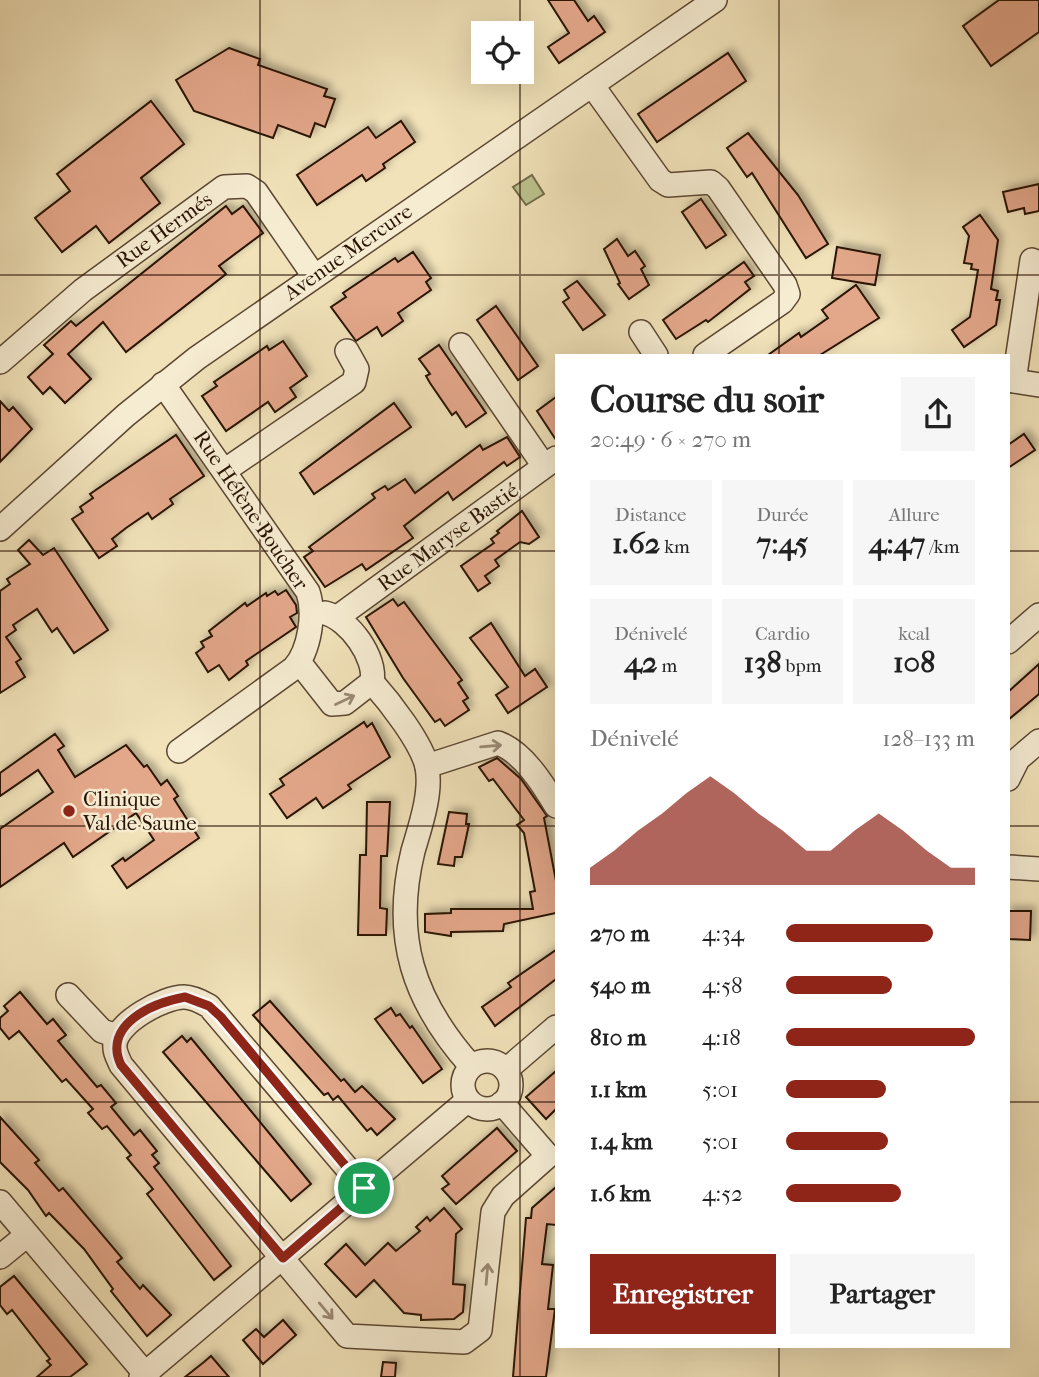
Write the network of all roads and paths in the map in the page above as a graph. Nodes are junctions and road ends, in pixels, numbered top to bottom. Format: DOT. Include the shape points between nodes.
graph roads {
  1 [pos="715,0"];
  2 [pos="592,85"];
  3 [pos="1032,260"];
  4 [pos="314,276"];
  5 [pos="640,332"];
  6 [pos="461,345"];
  7 [pos="347,351"];
  8 [pos="655,354"];
  9 [pos="706,354"];
  10 [pos="0,362"];
  11 [pos="1011,380"];
  12 [pos="163,384"];
  13 [pos="1039,384"];
  14 [pos="550,462"];
  15 [pos="224,471"];
  16 [pos="0,529"];
  17 [pos="311,610"];
  18 [pos="1039,615"];
  19 [pos="339,616"];
  20 [pos="1010,640"];
  21 [pos="299,662"];
  22 [pos="372,682"];
  23 [pos="1039,741"];
  24 [pos="179,751"];
  25 [pos="427,766"];
  26 [pos="1010,775"];
  27 [pos="555,805"];
  28 [pos="1010,867"];
  29 [pos="1039,869"];
  30 [pos="68,995"];
  31 [pos="555,1028"];
  32 [pos="117,1036"];
  33 [pos="471,1066"];
  34 [pos="506,1070"];
  35 [pos="468,1100"];
  36 [pos="502,1103"];
  37 [pos="552,1153"];
  38 [pos="364,1188"];
  39 [pos="0,1202"];
  40 [pos="27,1235"];
  41 [pos="0,1257"];
  42 [pos="283,1258"];
  43 [pos="145,1376"];
  1 -- 2 [label="street, Avenue Mercure"];
  2 -- 4 [label="street, Avenue Mercure"];
  2 -- 9 [label="street" via="660,180 668,185 711,182 718,188 785,285 788,294 782,303"];
  3 -- 11 [label="street"];
  4 -- 10 [label="street, Rue Hermés" via="256,192 247,186 224,187 83,290"];
  4 -- 12 [label="street, Avenue Mercure"];
  5 -- 8 [label="street"];
  6 -- 14 [label="street"];
  7 -- 15 [label="street" via="357,369 354,382"];
  11 -- 13 [label="street"];
  12 -- 15 [label="street, Rue Hélène Boucher"];
  12 -- 16 [label="street, Avenue Mercure"];
  14 -- 19 [label="street, Rue Maryse Bastié"];
  15 -- 17 [label="street, Rue Hélène Boucher" via="307,592"];
  17 -- 19 [label="street"];
  17 -- 21 [label="street, Rue Hélène Boucher"];
  18 -- 20 [label="street"];
  19 -- 22 [label="street" via="372,663"];
  21 -- 22 [label="street, one-way" via="332,705 345,703"];
  21 -- 24 [label="street"];
  22 -- 25 [label="street"];
  23 -- 26 [label="street" via="1018,759"];
  25 -- 27 [label="street, one-way" via="498,743 522,759"];
  25 -- 33 [label="street" via="421,820 407,879 409,953 432,1015"];
  28 -- 29 [label="street"];
  30 -- 32 [label="street" via="102,1031"];
  31 -- 34 [label="street"];
  32 -- 38 [label="street" via="164,1001 185,997 209,1006"];
  32 -- 42 [label="street" via="121,1065"];
  33 -- 34 [label="street" via="489,1061"];
  33 -- 35 [label="street" via="463,1082"];
  34 -- 36 [label="street" via="510,1087"];
  35 -- 36 [label="street" via="484,1109"];
  35 -- 38 [label="street"];
  36 -- 37 [label="street"];
  42 -- 37 [label="street, one-way" via="347,1336 468,1341 482,1326 493,1212 503,1196"];
  38 -- 42 [label="street"];
  39 -- 40 [label="street"];
  40 -- 41 [label="street"];
  40 -- 43 [label="street"];
  42 -- 43 [label="street"];
}
